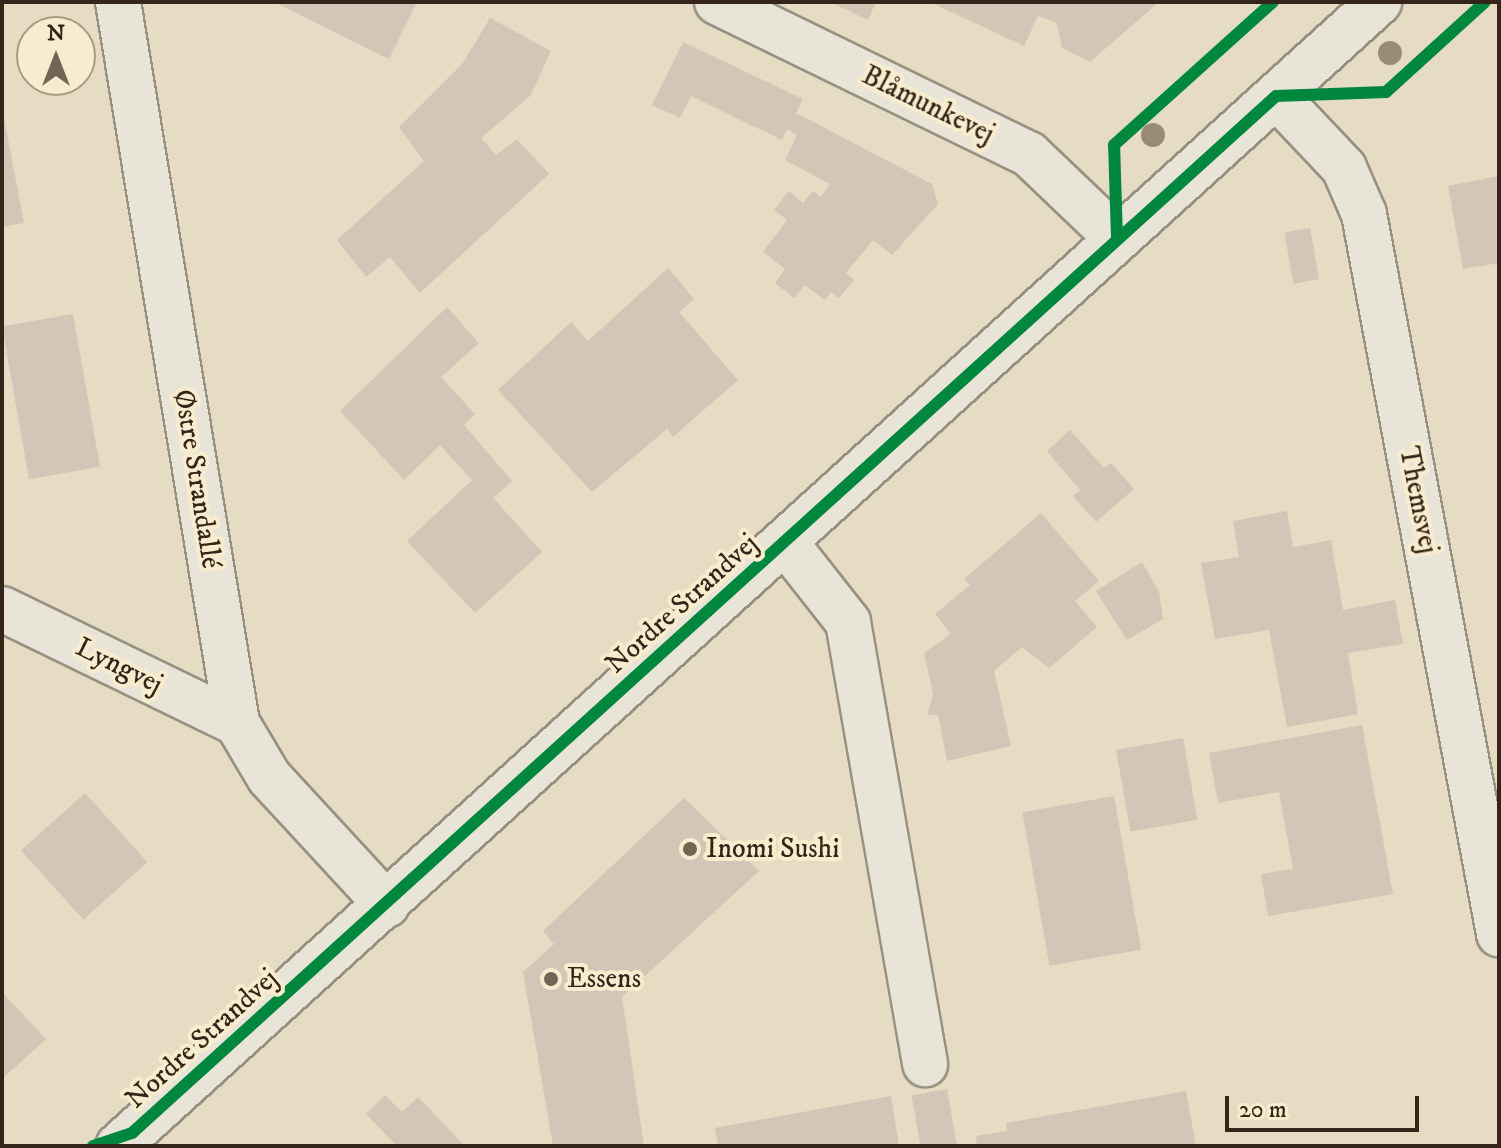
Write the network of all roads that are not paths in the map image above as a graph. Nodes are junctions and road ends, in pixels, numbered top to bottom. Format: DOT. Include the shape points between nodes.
graph roads {
  1 [pos="118,2"];
  2 [pos="717,2"];
  3 [pos="1379,2"];
  4 [pos="1276,96"];
  5 [pos="1117,238"];
  6 [pos="785,542"];
  7 [pos="2,609"];
  8 [pos="237,723"];
  9 [pos="387,905"];
  10 [pos="1499,934"];
  11 [pos="925,1064"];
  12 [pos="118,1146"];
  1 -- 8 [label="street, Østre Strandallé"];
  2 -- 5 [label="street, Blåmunkevej" via="1029,154"];
  3 -- 4 [label="street, Nordre Strandvej"];
  4 -- 5 [label="street, Nordre Strandvej"];
  4 -- 10 [label="street, Themsvej" via="1344,168 1364,214"];
  5 -- 6 [label="street, Nordre Strandvej"];
  6 -- 9 [label="street, Nordre Strandvej"];
  6 -- 11 [label="street, Nordre Strandvej" via="848,622"];
  7 -- 8 [label="street, Lyngvej"];
  8 -- 9 [label="street, Østre Strandallé" via="269,777"];
  9 -- 12 [label="street, Nordre Strandvej"];
}
